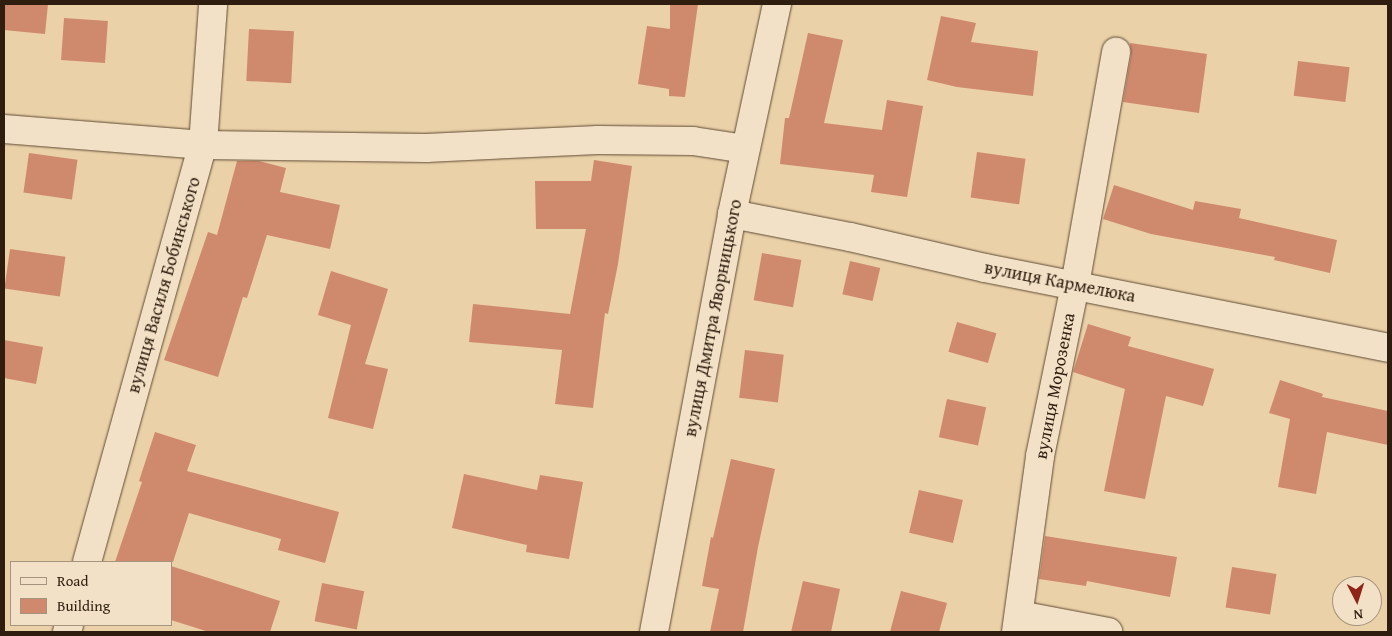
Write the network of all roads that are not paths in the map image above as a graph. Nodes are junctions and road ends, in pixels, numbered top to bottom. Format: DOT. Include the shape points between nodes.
graph roads {
  1 [pos="213,4"];
  2 [pos="777,4"];
  3 [pos="1116,52"];
  4 [pos="4,129"];
  5 [pos="203,145"];
  6 [pos="746,149"];
  7 [pos="732,214"];
  8 [pos="1075,286"];
  9 [pos="1388,348"];
  10 [pos="87,561"];
  11 [pos="1018,624"];
  12 [pos="654,632"];
  13 [pos="1108,632"];
  1 -- 5 [label="street, вулиця Василя Бобинського"];
  2 -- 6 [label="street, вулиця Дмитра Яворницького"];
  3 -- 8 [label="street, вулиця Морозенка"];
  4 -- 5 [label="street"];
  5 -- 6 [label="street" via="426,148 598,140 693,141"];
  5 -- 10 [label="street, вулиця Василя Бобинського"];
  6 -- 7 [label="street, вулиця Дмитра Яворницького"];
  7 -- 8 [label="street, вулиця Кармелюка"];
  7 -- 12 [label="street, вулиця Дмитра Яворницького"];
  8 -- 9 [label="street, вулиця Кармелюка"];
  8 -- 11 [label="street, вулиця Морозенка" via="1040,456"];
  11 -- 13 [label="street"];
}
